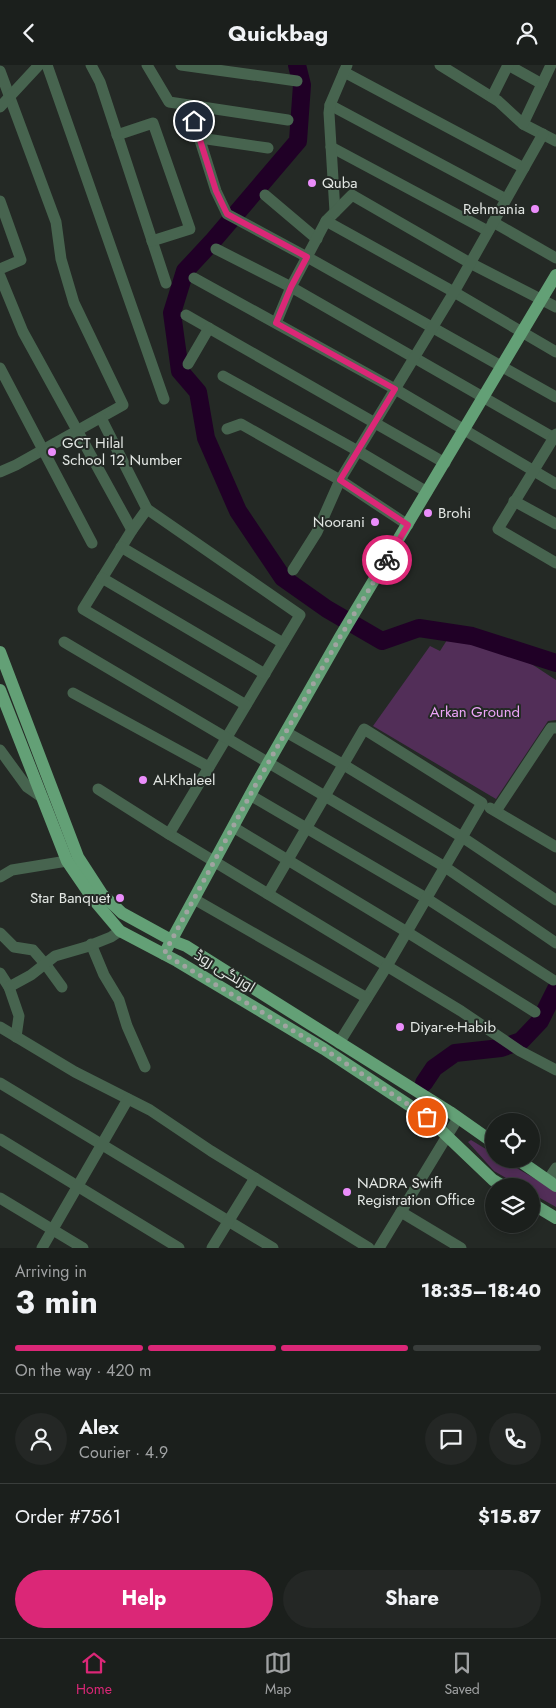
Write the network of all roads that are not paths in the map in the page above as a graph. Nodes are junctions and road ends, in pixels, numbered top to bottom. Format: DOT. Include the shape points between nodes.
graph roads {
  1 [pos="39,65"];
  2 [pos="47,65"];
  3 [pos="91,65"];
  4 [pos="147,65"];
  5 [pos="182,65"];
  6 [pos="440,65"];
  7 [pos="508,65"];
  8 [pos="551,65"];
  9 [pos="345,69"];
  10 [pos="0,71"];
  11 [pos="297,81"];
  12 [pos="542,84"];
  13 [pos="492,97"];
  14 [pos="9,98"];
  15 [pos="330,105"];
  16 [pos="195,106"];
  17 [pos="0,107"];
  18 [pos="288,120"];
  19 [pos="523,124"];
  20 [pos="543,134"];
  21 [pos="117,135"];
  22 [pos="200,138"];
  23 [pos="556,141"];
  24 [pos="268,147"];
  25 [pos="331,147"];
  26 [pos="524,167"];
  27 [pos="265,195"];
  28 [pos="506,199"];
  29 [pos="0,201"];
  30 [pos="335,212"];
  31 [pos="326,221"];
  32 [pos="491,227"];
  33 [pos="317,239"];
  34 [pos="152,241"];
  35 [pos="216,249"];
  36 [pos="307,257"];
  37 [pos="556,258"];
  38 [pos="470,263"];
  39 [pos="0,269"];
  40 [pos="556,275"];
  41 [pos="0,276"];
  42 [pos="194,278"];
  43 [pos="166,283"];
  44 [pos="291,287"];
  45 [pos="454,292"];
  46 [pos="541,300"];
  47 [pos="556,307"];
  48 [pos="186,315"];
  49 [pos="276,323"];
  50 [pos="432,327"];
  51 [pos="209,328"];
  52 [pos="522,333"];
  53 [pos="556,352"];
  54 [pos="414,358"];
  55 [pos="188,364"];
  56 [pos="0,367"];
  57 [pos="502,367"];
  58 [pos="223,376"];
  59 [pos="395,389"];
  60 [pos="484,397"];
  61 [pos="556,397"];
  62 [pos="164,399"];
  63 [pos="101,418"];
  64 [pos="375,422"];
  65 [pos="227,429"];
  66 [pos="78,430"];
  67 [pos="464,430"];
  68 [pos="555,437"];
  69 [pos="43,450"];
  70 [pos="358,451"];
  71 [pos="445,463"];
  72 [pos="533,471"];
  73 [pos="0,472"];
  74 [pos="340,480"];
  75 [pos="556,484"];
  76 [pos="427,493"];
  77 [pos="514,501"];
  78 [pos="147,509"];
  79 [pos="556,524"];
  80 [pos="408,525"];
  81 [pos="132,530"];
  82 [pos="92,543"];
  83 [pos="121,547"];
  84 [pos="556,563"];
  85 [pos="293,570"];
  86 [pos="102,578"];
  87 [pos="64,642"];
  88 [pos="283,643"];
  89 [pos="0,652"];
  90 [pos="265,674"];
  91 [pos="0,690"];
  92 [pos="73,693"];
  93 [pos="246,705"];
  94 [pos="556,728"];
  95 [pos="286,732"];
  96 [pos="227,737"];
  97 [pos="0,750"];
  98 [pos="268,763"];
  99 [pos="344,765"];
  100 [pos="209,767"];
  101 [pos="98,789"];
  102 [pos="250,795"];
  103 [pos="326,796"];
  104 [pos="43,799"];
  105 [pos="482,803"];
  106 [pos="496,811"];
  107 [pos="233,827"];
  108 [pos="306,828"];
  109 [pos="169,834"];
  110 [pos="462,837"];
  111 [pos="556,847"];
  112 [pos="288,860"];
  113 [pos="67,861"];
  114 [pos="214,861"];
  115 [pos="445,867"];
  116 [pos="0,877"];
  117 [pos="268,894"];
  118 [pos="426,898"];
  119 [pos="194,899"];
  120 [pos="556,901"];
  121 [pos="120,931"];
  122 [pos="407,931"];
  123 [pos="0,933"];
  124 [pos="172,941"];
  125 [pos="556,943"];
  126 [pos="91,944"];
  127 [pos="164,954"];
  128 [pos="46,965"];
  129 [pos="387,966"];
  130 [pos="0,973"];
  131 [pos="553,980"];
  132 [pos="9,987"];
  133 [pos="62,987"];
  134 [pos="367,998"];
  135 [pos="535,1012"];
  136 [pos="1,1030"];
  137 [pos="16,1037"];
  138 [pos="339,1043"];
  139 [pos="145,1067"];
  140 [pos="556,1070"];
  141 [pos="0,1083"];
  142 [pos="128,1099"];
  143 [pos="458,1118"];
  144 [pos="447,1136"];
  145 [pos="485,1137"];
  146 [pos="0,1139"];
  147 [pos="101,1145"];
  148 [pos="530,1168"];
  149 [pos="556,1168"];
  150 [pos="255,1178"];
  151 [pos="491,1178"];
  152 [pos="552,1183"];
  153 [pos="77,1187"];
  154 [pos="0,1198"];
  155 [pos="540,1208"];
  156 [pos="401,1212"];
  157 [pos="556,1218"];
  158 [pos="228,1221"];
  159 [pos="52,1230"];
  160 [pos="42,1248"];
  161 [pos="83,1248"];
  162 [pos="180,1248"];
  163 [pos="212,1248"];
  164 [pos="274,1248"];
  165 [pos="369,1248"];
  166 [pos="379,1248"];
  167 [pos="461,1248"];
  1 -- 14 [label="street"];
  2 -- 62 [label="street"];
  3 -- 21 [label="street" via="100,82"];
  4 -- 16 [label="street" via="169,102"];
  5 -- 11 [label="street"];
  6 -- 13 [label="street"];
  7 -- 12 [label="street"];
  7 -- 13 [label="street"];
  8 -- 12 [label="street"];
  9 -- 15 [label="street"];
  9 -- 26 [label="street"];
  10 -- 14 [label="street"];
  12 -- 19 [label="street"];
  13 -- 19 [label="street"];
  14 -- 17 [label="street"];
  14 -- 63 [label="street" via="56,222 61,259 74,303 123,405"];
  15 -- 25 [label="street"];
  15 -- 28 [label="street"];
  16 -- 18 [label="street"];
  16 -- 22 [label="street" via="194,121"];
  19 -- 20 [label="street"];
  20 -- 23 [label="street"];
  20 -- 26 [label="street"];
  21 -- 34 [label="street"];
  21 -- 34 [label="street" via="153,123 190,229"];
  22 -- 24 [label="street"];
  22 -- 36 [label="street" via="216,191 227,214"];
  25 -- 30 [label="street"];
  25 -- 32 [label="street"];
  26 -- 28 [label="street"];
  27 -- 33 [label="street"];
  28 -- 32 [label="street"];
  29 -- 39 [label="street" via="21,261"];
  30 -- 31 [label="street"];
  30 -- 38 [label="street" via="352,195"];
  31 -- 33 [label="street"];
  31 -- 45 [label="street"];
  32 -- 37 [label="street"];
  32 -- 38 [label="street"];
  33 -- 36 [label="street"];
  34 -- 43 [label="street"];
  35 -- 44 [label="street"];
  36 -- 44 [label="street"];
  36 -- 50 [label="street"];
  38 -- 45 [label="street"];
  38 -- 46 [label="street"];
  40 -- 46 [label="main road"];
  41 -- 66 [label="street" via="23,332"];
  42 -- 49 [label="street"];
  44 -- 49 [label="street"];
  44 -- 54 [label="street"];
  45 -- 50 [label="street"];
  45 -- 52 [label="street"];
  46 -- 47 [label="street"];
  46 -- 52 [label="main road"];
  48 -- 51 [label="street"];
  49 -- 59 [label="street"];
  50 -- 54 [label="street"];
  50 -- 57 [label="street"];
  51 -- 55 [label="street"];
  51 -- 64 [label="street"];
  52 -- 53 [label="street"];
  52 -- 57 [label="main road"];
  54 -- 59 [label="street"];
  54 -- 60 [label="street"];
  56 -- 69 [label="street"];
  57 -- 60 [label="main road"];
  57 -- 61 [label="street"];
  58 -- 70 [label="street"];
  59 -- 64 [label="street"];
  59 -- 67 [label="street"];
  60 -- 67 [label="main road"];
  60 -- 68 [label="street"];
  63 -- 66 [label="street"];
  63 -- 78 [label="street"];
  64 -- 70 [label="street"];
  64 -- 71 [label="street"];
  65 -- 74 [label="street" via="241,424"];
  66 -- 69 [label="street"];
  66 -- 81 [label="street"];
  67 -- 71 [label="main road"];
  67 -- 72 [label="street"];
  68 -- 72 [label="street"];
  69 -- 73 [label="street"];
  69 -- 82 [label="street"];
  70 -- 74 [label="street"];
  70 -- 76 [label="street"];
  71 -- 76 [label="main road"];
  72 -- 75 [label="street"];
  72 -- 77 [label="street"];
  74 -- 80 [label="street"];
  74 -- 85 [label="street" via="317,532"];
  76 -- 80 [label="main road"];
  77 -- 79 [label="street"];
  77 -- 84 [label="street" via="498,529"];
  78 -- 81 [label="street"];
  78 -- 88 [label="street" via="300,615"];
  80 -- 95 [label="main road"];
  81 -- 83 [label="street"];
  83 -- 86 [label="street"];
  83 -- 88 [label="street"];
  86 -- 90 [label="street"];
  86 -- 93 [label="street" via="83,609"];
  87 -- 96 [label="street"];
  88 -- 90 [label="street"];
  89 -- 124 [label="main road, اورنگی روڈ" via="78,857 102,894 122,913"];
  90 -- 93 [label="street"];
  91 -- 104 [label="main road, اورنگی روڈ"];
  92 -- 100 [label="street"];
  93 -- 96 [label="street"];
  94 -- 106 [label="street" via="551,728"];
  95 -- 98 [label="main road"];
  95 -- 99 [label="street"];
  96 -- 98 [label="street"];
  96 -- 100 [label="street"];
  97 -- 104 [label="street" via="27,787"];
  98 -- 102 [label="main road"];
  98 -- 103 [label="street"];
  99 -- 103 [label="street"];
  99 -- 105 [label="street" via="364,729"];
  99 -- 110 [label="street"];
  100 -- 109 [label="street"];
  101 -- 109 [label="street"];
  102 -- 107 [label="main road"];
  102 -- 108 [label="street"];
  103 -- 108 [label="street"];
  103 -- 115 [label="street"];
  104 -- 113 [label="main road, اورنگی روڈ"];
  105 -- 106 [label="street"];
  105 -- 110 [label="street"];
  106 -- 111 [label="street"];
  107 -- 112 [label="street"];
  107 -- 114 [label="main road"];
  108 -- 112 [label="street"];
  108 -- 118 [label="street"];
  109 -- 114 [label="street"];
  110 -- 115 [label="street"];
  110 -- 120 [label="street"];
  112 -- 117 [label="street"];
  112 -- 122 [label="street"];
  113 -- 116 [label="street" via="12,870"];
  113 -- 121 [label="main road, اورنگی روڈ"];
  114 -- 117 [label="street"];
  114 -- 119 [label="main road"];
  115 -- 118 [label="street"];
  115 -- 125 [label="street"];
  117 -- 129 [label="street"];
  118 -- 122 [label="street"];
  118 -- 131 [label="street"];
  119 -- 124 [label="main road"];
  119 -- 134 [label="street"];
  121 -- 126 [label="street"];
  121 -- 127 [label="main road, اورنگی روڈ"];
  122 -- 129 [label="street"];
  122 -- 135 [label="street"];
  123 -- 128 [label="street" via="14,947 33,950"];
  124 -- 127 [label="main road"];
  124 -- 138 [label="main road, اورنگی روڈ" via="186,946"];
  126 -- 128 [label="street" via="55,956"];
  126 -- 139 [label="street" via="119,1000"];
  127 -- 144 [label="main road, اورنگی روڈ" via="324,1049 427,1117"];
  128 -- 132 [label="street"];
  128 -- 133 [label="street"];
  129 -- 134 [label="street"];
  129 -- 140 [label="street" via="520,1051"];
  130 -- 132 [label="street"];
  132 -- 137 [label="street" via="19,1016"];
  134 -- 138 [label="street"];
  136 -- 137 [label="street"];
  137 -- 142 [label="street"];
  138 -- 143 [label="main road, اورنگی روڈ"];
  141 -- 147 [label="street"];
  142 -- 147 [label="street"];
  142 -- 150 [label="street"];
  143 -- 144 [label="street"];
  143 -- 145 [label="main road, اورنگی روڈ"];
  144 -- 151 [label="main road, اورنگی روڈ"];
  144 -- 156 [label="street"];
  146 -- 153 [label="street"];
  147 -- 153 [label="street"];
  147 -- 158 [label="street"];
  148 -- 152 [label="main road"];
  149 -- 152 [label="street"];
  150 -- 158 [label="street"];
  150 -- 165 [label="street"];
  153 -- 159 [label="street"];
  153 -- 162 [label="street"];
  154 -- 159 [label="street"];
  155 -- 157 [label="main road"];
  156 -- 166 [label="street"];
  156 -- 167 [label="street"];
  158 -- 163 [label="street"];
  158 -- 164 [label="street"];
  159 -- 160 [label="street"];
  159 -- 161 [label="street"];
}
